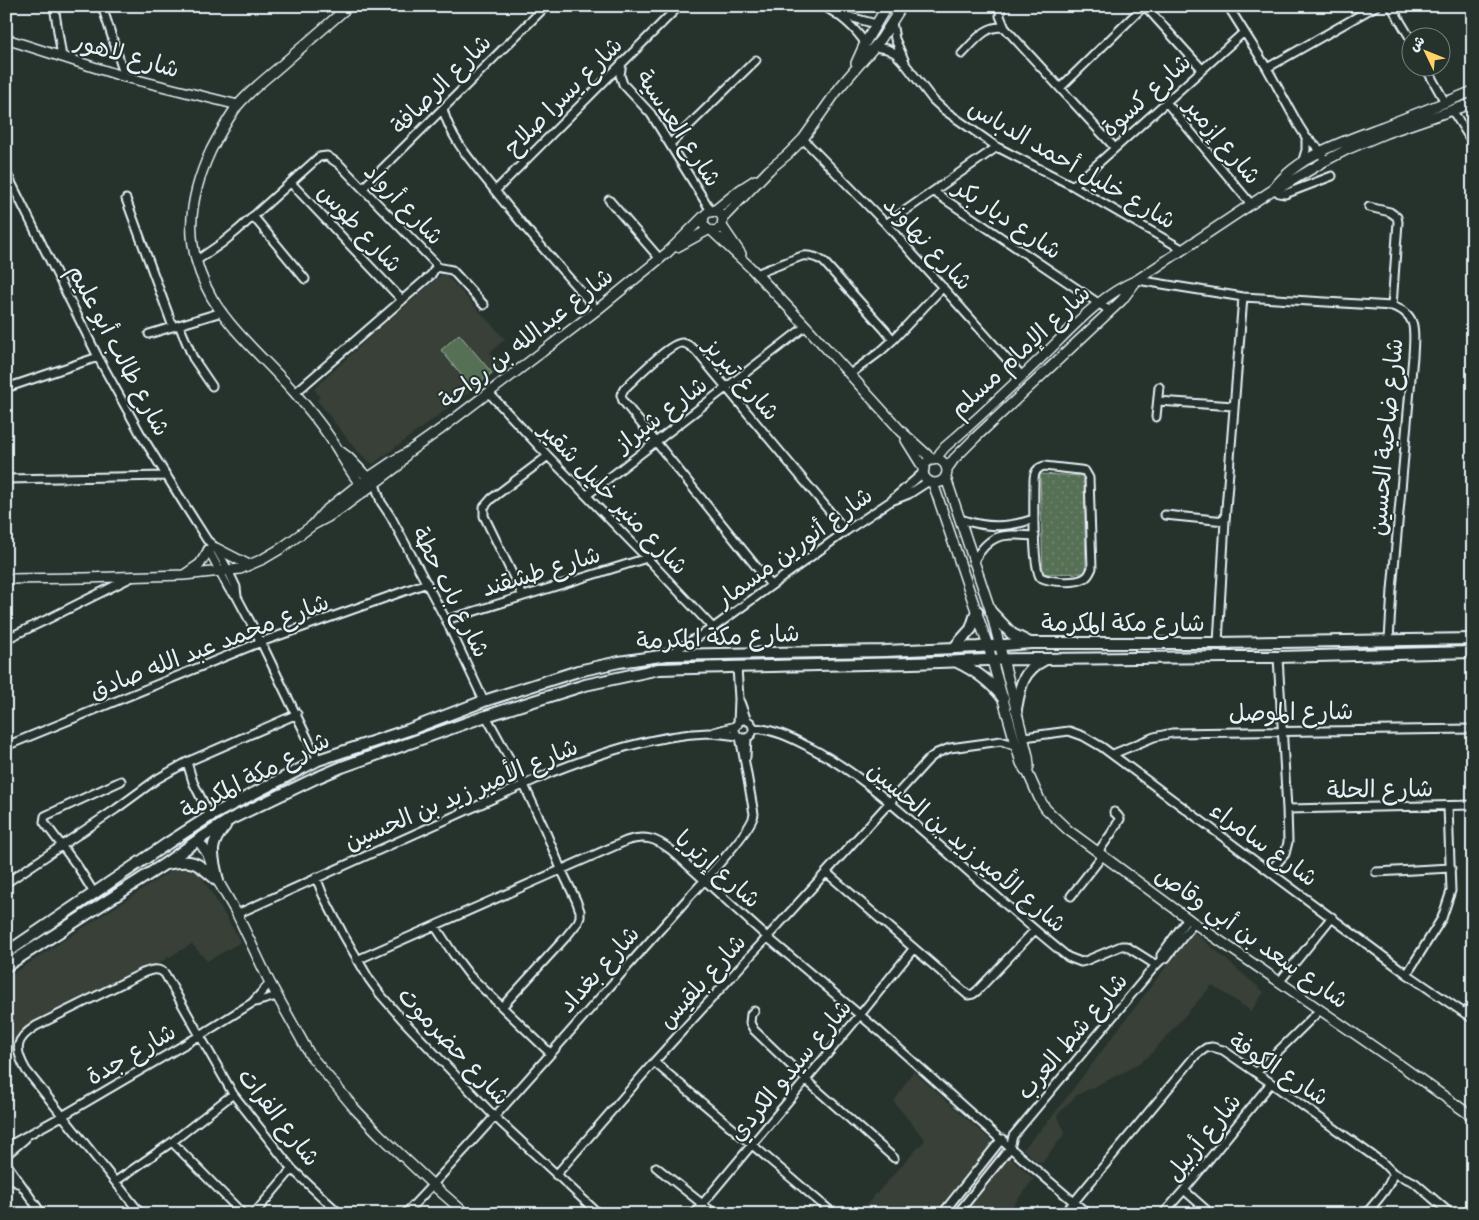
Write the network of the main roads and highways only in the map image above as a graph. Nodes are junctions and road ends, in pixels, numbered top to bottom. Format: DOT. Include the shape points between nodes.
graph roads {
  1 [pos="976,611"];
  2 [pos="991,612"];
  3 [pos="1473,639"];
  4 [pos="1031,643"];
  5 [pos="954,648"];
  6 [pos="1473,652"];
  7 [pos="1045,659"];
  8 [pos="956,662"];
  9 [pos="1003,698"];
  10 [pos="1016,709"];
  11 [pos="231,819"];
  12 [pos="186,832"];
  13 [pos="198,840"];
  14 [pos="163,865"];
  15 [pos="6,953"];
  16 [pos="6,966"];
  1 -- 5 [label="main road" via="971,629"];
  2 -- 4 [label="main road" via="1012,634"];
  3 -- 4 [label="main road, شارع مكة المكرمة"];
  4 -- 5 [label="main road, شارع مكة المكرمة"];
  5 -- 12 [label="main road, شارع مكة المكرمة" via="667,655 578,671 318,760 210,816"];
  6 -- 7 [label="main road, شارع مكة المكرمة"];
  7 -- 8 [label="main road, شارع مكة المكرمة"];
  7 -- 10 [label="main road" via="1025,675"];
  8 -- 9 [label="main road" via="978,674"];
  8 -- 11 [label="main road, شارع مكة المكرمة" via="659,670 585,685 342,767"];
  11 -- 13 [label="main road, شارع مكة المكرمة"];
  11 -- 14 [label="main road" via="214,843 218,881 193,862"];
  12 -- 13 [label="main road"];
  12 -- 15 [label="main road, شارع مكة المكرمة"];
  13 -- 14 [label="main road, شارع مكة المكرمة"];
  14 -- 16 [label="main road, شارع مكة المكرمة"];
}
